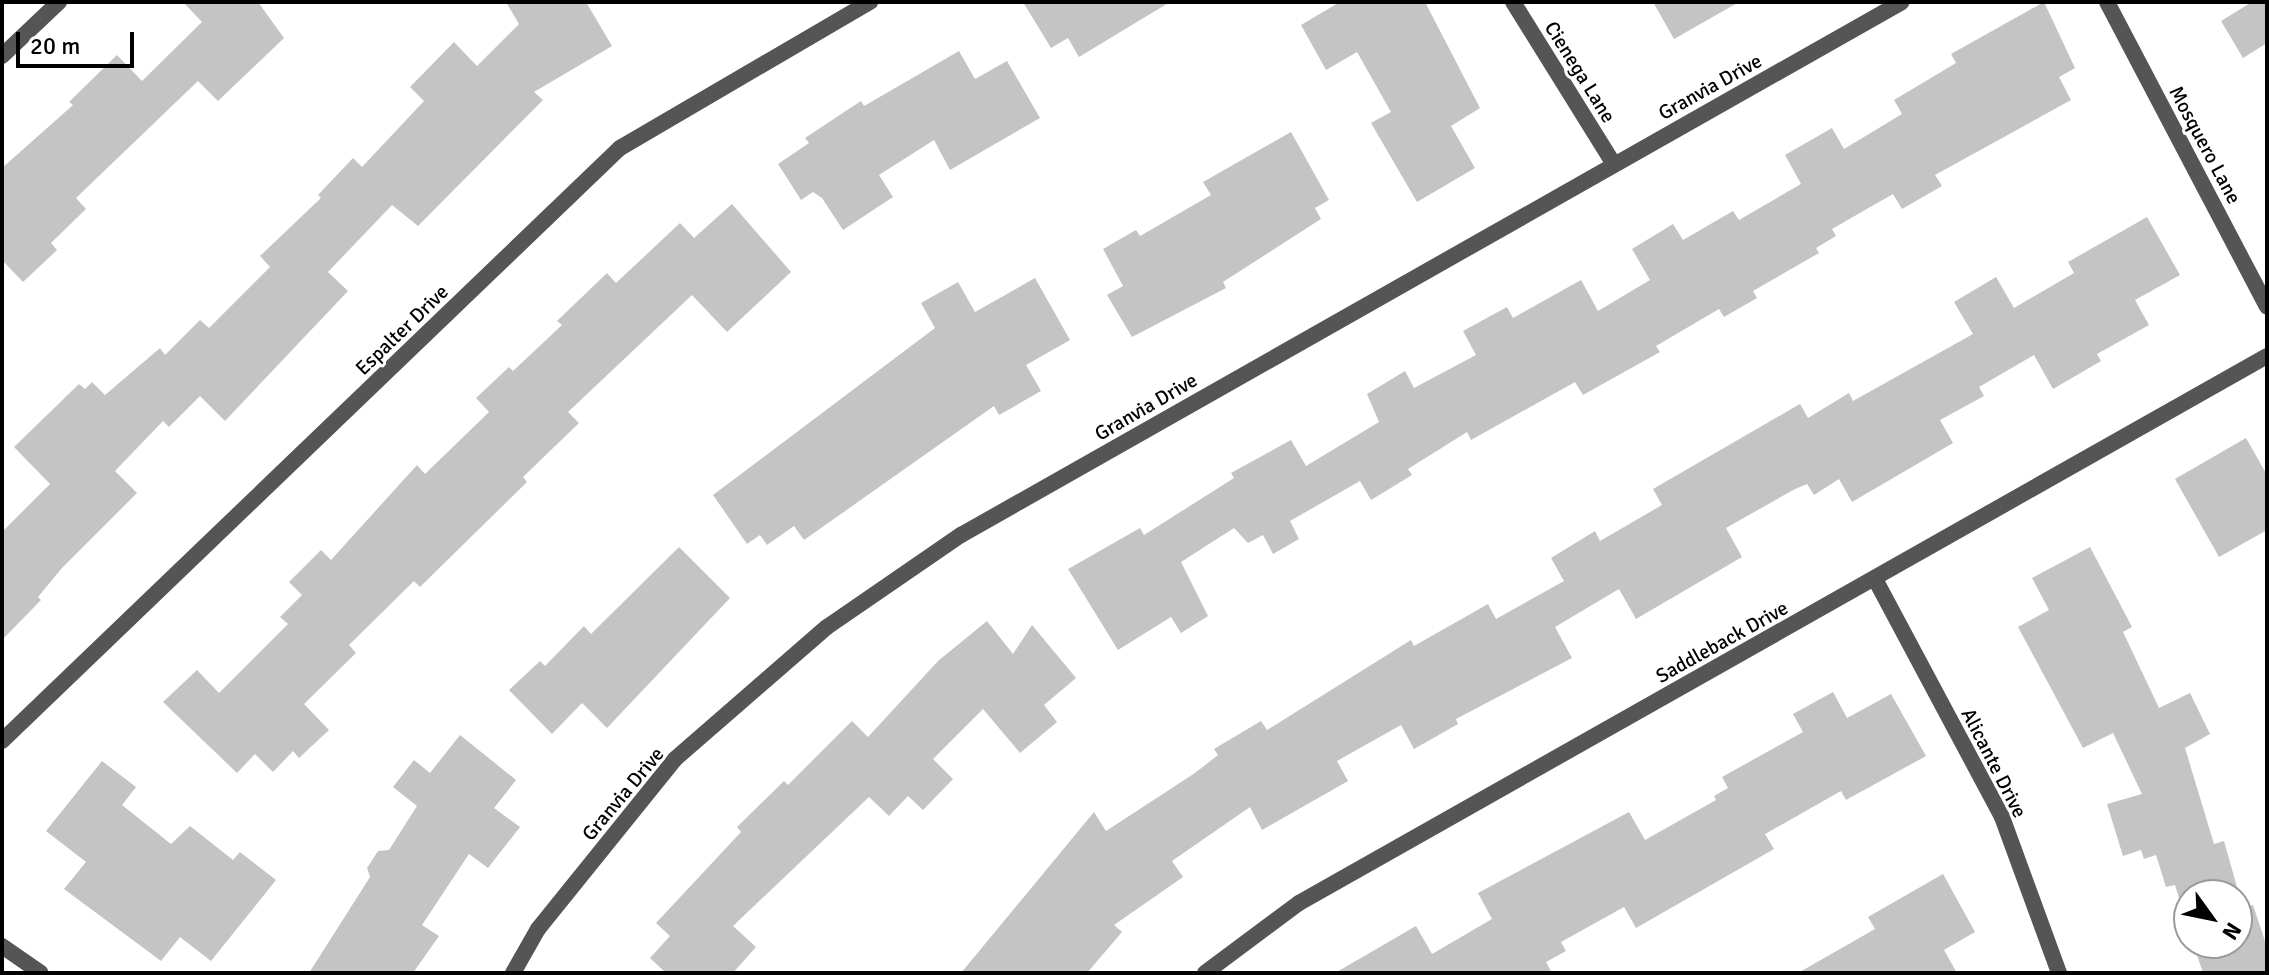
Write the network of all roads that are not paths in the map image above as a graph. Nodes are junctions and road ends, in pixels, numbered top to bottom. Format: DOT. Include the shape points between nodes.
graph roads {
  1 [pos="59,2"];
  2 [pos="870,2"];
  3 [pos="1513,2"];
  4 [pos="1902,2"];
  5 [pos="2107,2"];
  6 [pos="2,56"];
  7 [pos="1614,164"];
  8 [pos="2267,307"];
  9 [pos="2267,356"];
  10 [pos="1875,579"];
  11 [pos="2,741"];
  12 [pos="2,946"];
  13 [pos="41,973"];
  14 [pos="513,973"];
  15 [pos="1205,973"];
  16 [pos="2059,973"];
  1 -- 6 [label="street"];
  2 -- 11 [label="street, Espalter Drive" via="620,148"];
  3 -- 7 [label="street, Cienega Lane"];
  4 -- 7 [label="street, Granvia Drive"];
  5 -- 8 [label="street, Mosquero Lane"];
  7 -- 14 [label="street, Granvia Drive" via="961,535 827,627 675,759 538,929"];
  9 -- 10 [label="street, Saddleback Drive"];
  10 -- 15 [label="street, Saddleback Drive" via="1299,903"];
  10 -- 16 [label="street, Alicante Drive" via="2002,817"];
  12 -- 13 [label="street"];
}
